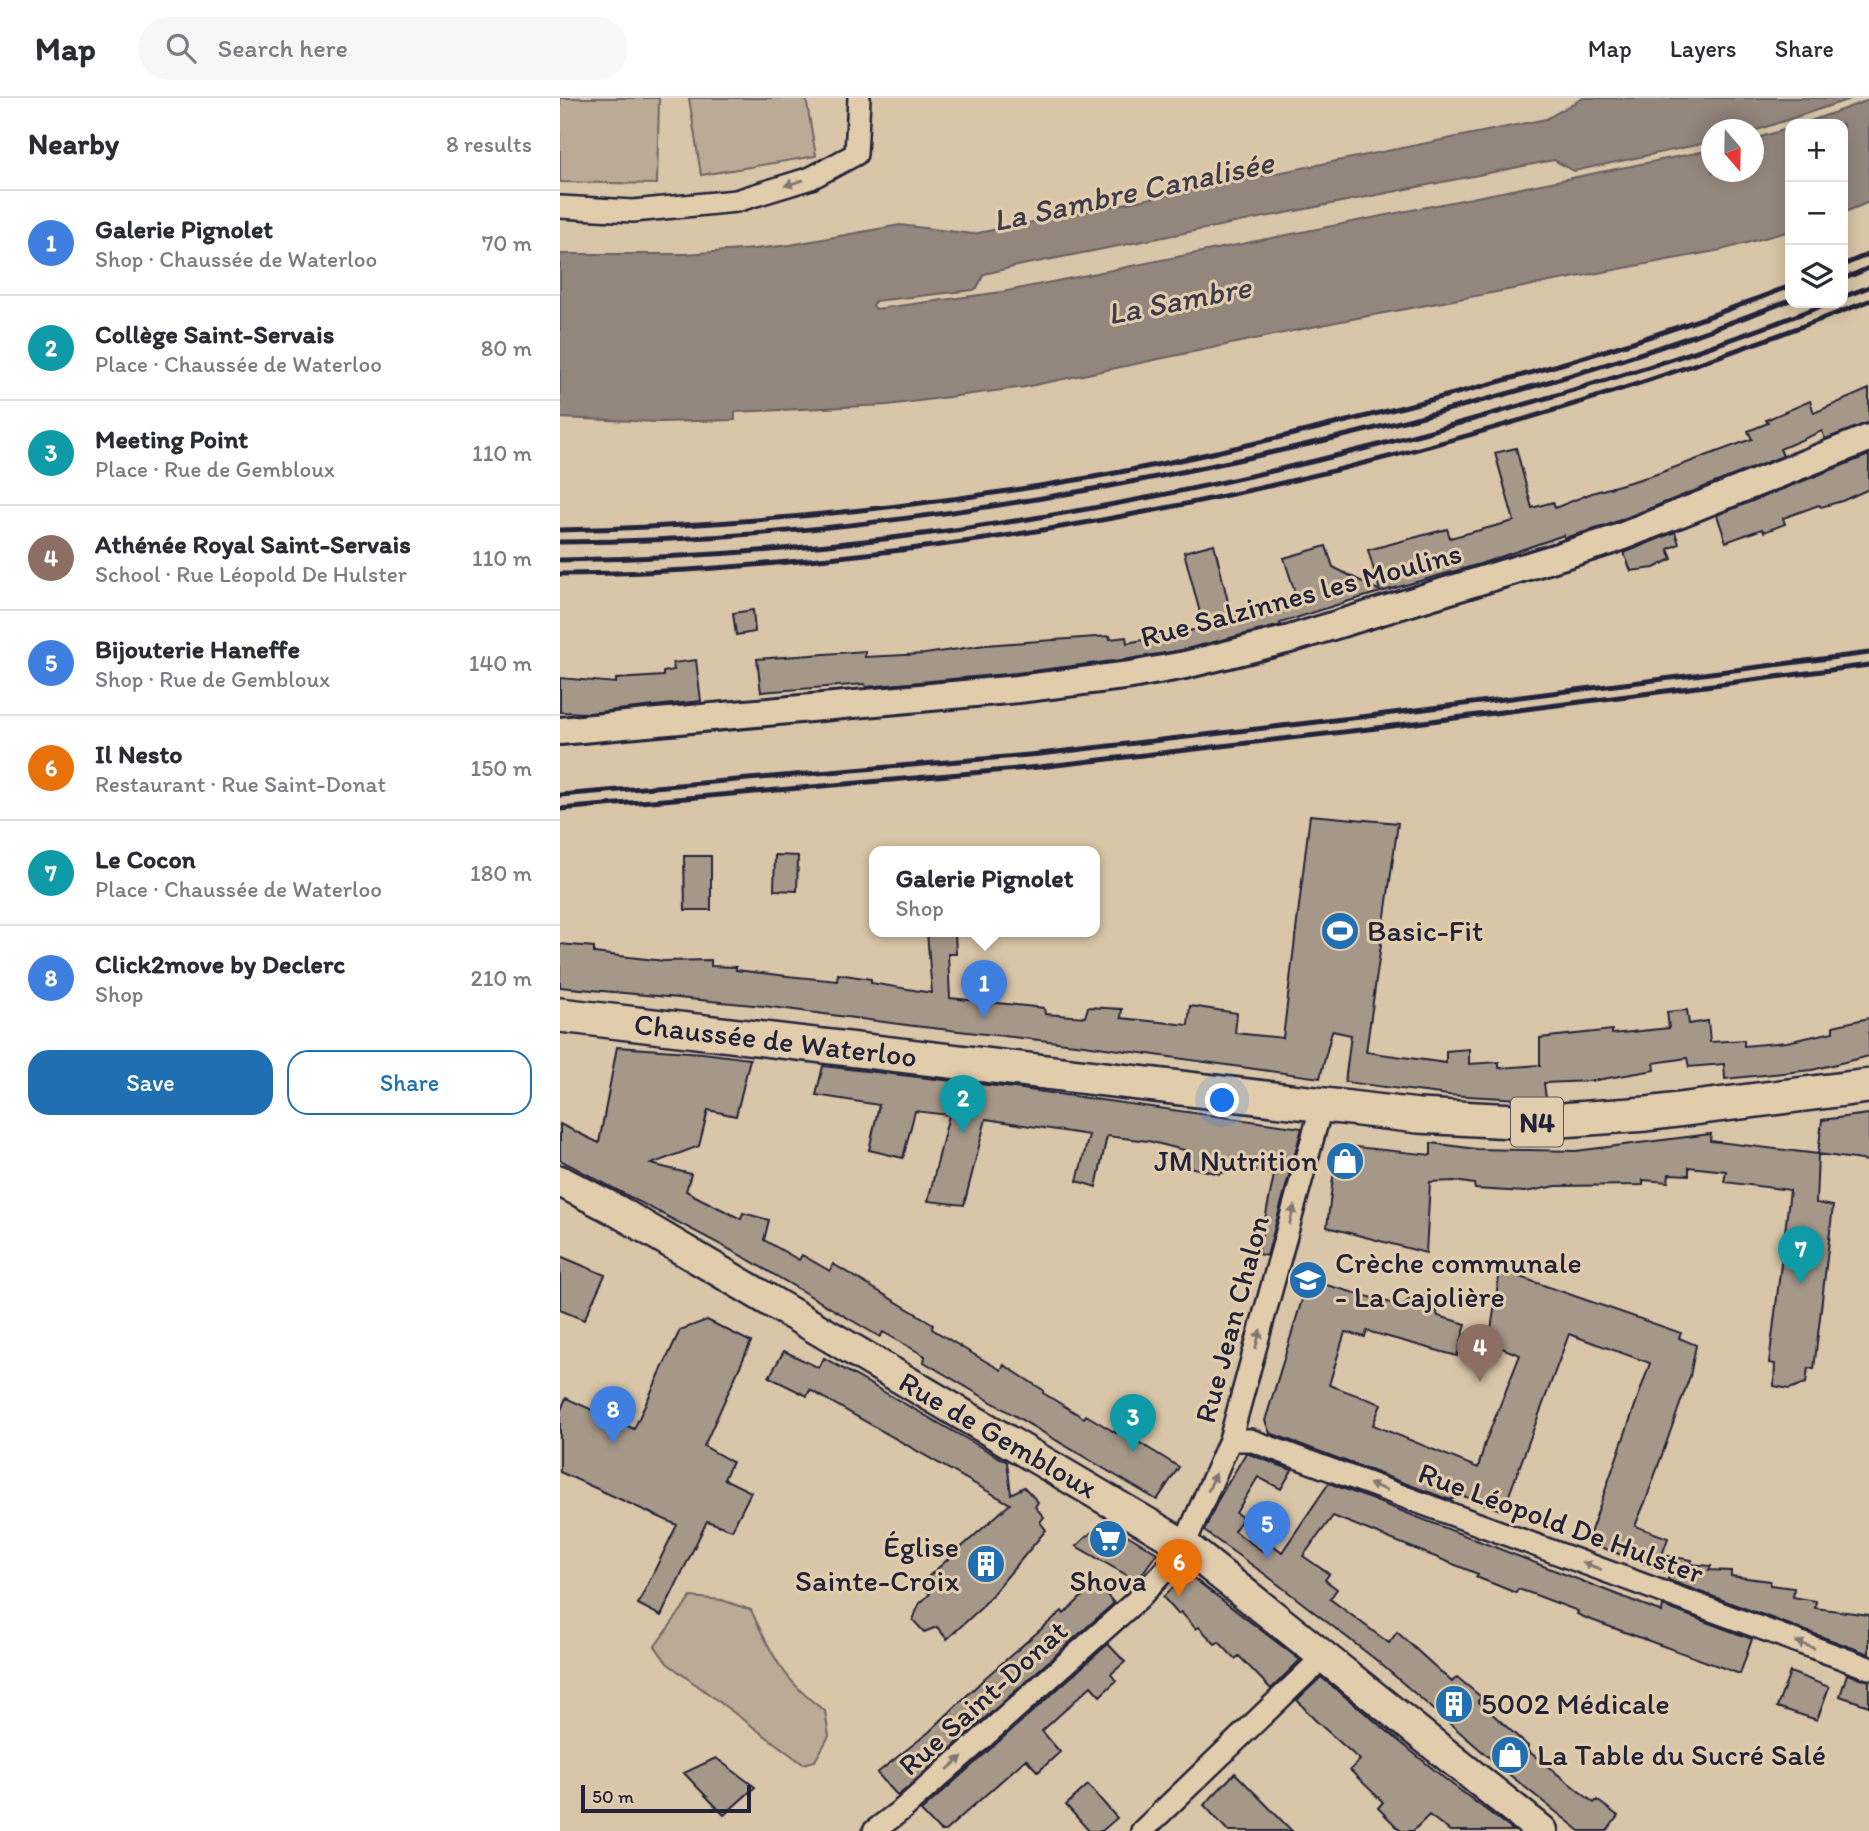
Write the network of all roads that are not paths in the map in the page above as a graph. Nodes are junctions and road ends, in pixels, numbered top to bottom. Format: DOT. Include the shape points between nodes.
graph roads {
  1 [pos="859,98"];
  2 [pos="560,207"];
  3 [pos="1869,438"];
  4 [pos="560,731"];
  5 [pos="560,1015"];
  6 [pos="1869,1086"];
  7 [pos="1322,1104"];
  8 [pos="560,1181"];
  9 [pos="1230,1440"];
  10 [pos="1184,1545"];
  11 [pos="1322,1657"];
  12 [pos="1869,1668"];
  13 [pos="874,1831"];
  14 [pos="1142,1831"];
  15 [pos="1542,1831"];
  1 -- 2 [label="street, one-way" via="856,154 811,178 736,201 633,211"];
  3 -- 4 [label="street, Rue Salzinnes les Moulins" via="1613,540 1290,639 1185,665 1018,689"];
  5 -- 7 [label="main road, Chaussée de Waterloo / N4"];
  6 -- 7 [label="main road, Chaussée de Waterloo / N4" via="1533,1122 1418,1116"];
  9 -- 7 [label="street, Rue Jean Chalon, one-way"];
  8 -- 10 [label="main road, Rue de Gembloux"];
  10 -- 9 [label="street, Rue Jean Chalon, one-way"];
  12 -- 9 [label="street, Rue Léopold De Hulster, one-way" via="1250,1440"];
  10 -- 11 [label="main road, Rue de Gembloux"];
  13 -- 10 [label="street, Rue Saint-Donat, one-way" via="1138,1600"];
  11 -- 14 [label="street"];
  11 -- 15 [label="main road, Rue de Gembloux"];
}
